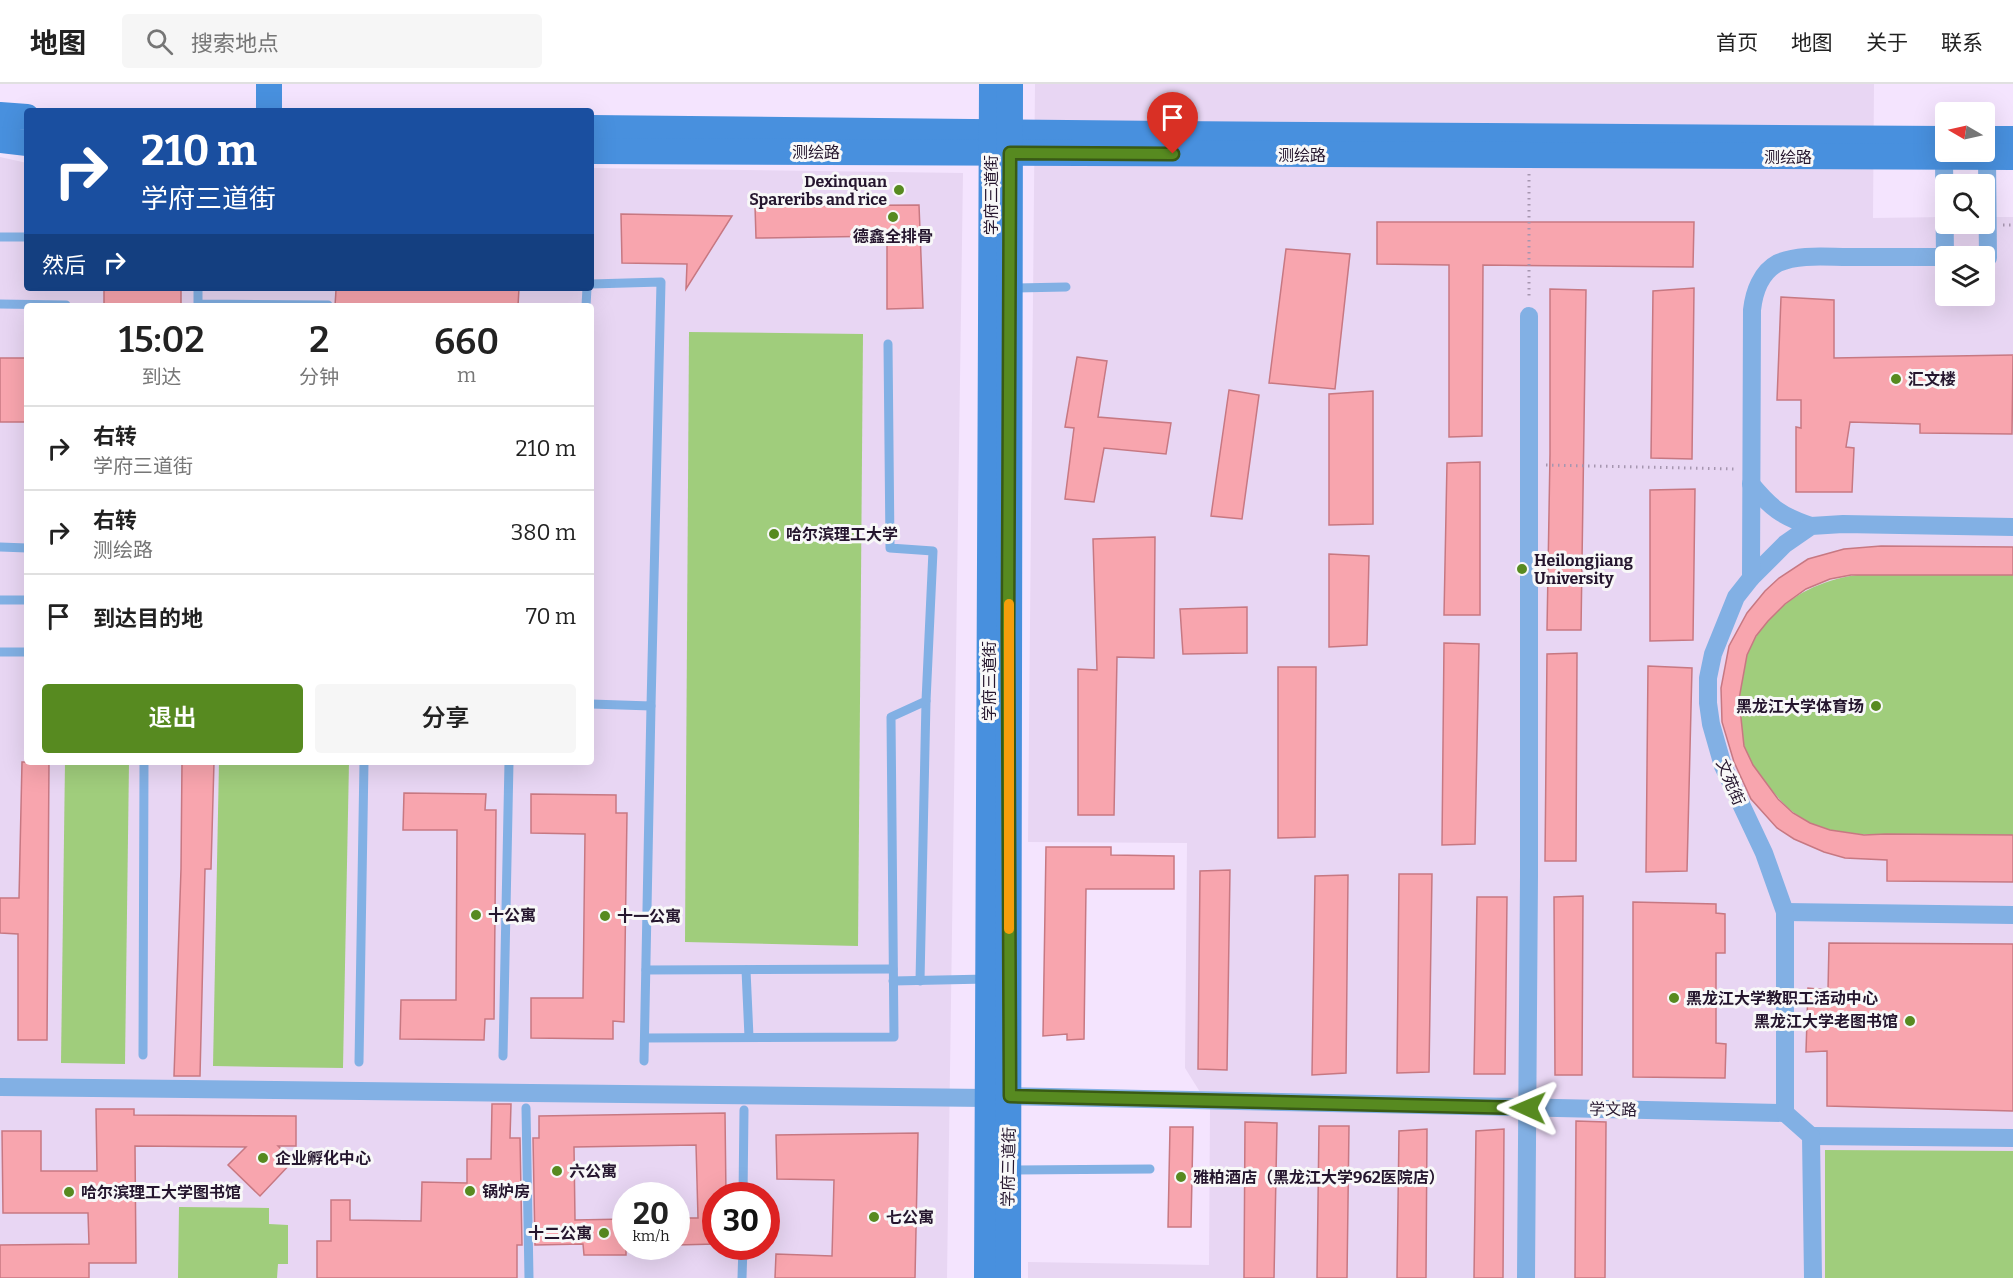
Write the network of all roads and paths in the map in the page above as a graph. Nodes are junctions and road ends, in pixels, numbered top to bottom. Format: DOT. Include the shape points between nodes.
graph roads {
  1 [pos="269,84"];
  2 [pos="992,84"];
  3 [pos="1010,84"];
  4 [pos="268,108"];
  5 [pos="0,115"];
  6 [pos="24,117"];
  7 [pos="594,128"];
  8 [pos="2013,139"];
  9 [pos="0,141"];
  10 [pos="24,143"];
  11 [pos="1001,143"];
  12 [pos="1995,145"];
  13 [pos="1935,148"];
  14 [pos="1935,148"];
  15 [pos="1995,151"];
  16 [pos="594,152"];
  17 [pos="1529,156"];
  18 [pos="2013,157"];
  19 [pos="1945,162"];
  20 [pos="1986,162"];
  21 [pos="0,237"];
  22 [pos="24,237"];
  23 [pos="1945,246"];
  24 [pos="1988,246"];
  25 [pos="1935,257"];
  26 [pos="594,284"];
  27 [pos="1066,287"];
  28 [pos="1010,288"];
  29 [pos="0,303"];
  30 [pos="24,304"];
  31 [pos="1529,316"];
  32 [pos="888,344"];
  33 [pos="1529,465"];
  34 [pos="1751,476"];
  35 [pos="1811,526"];
  36 [pos="2013,527"];
  37 [pos="0,547"];
  38 [pos="24,548"];
  39 [pos="1751,578"];
  40 [pos="0,600"];
  41 [pos="24,600"];
  42 [pos="0,652"];
  43 [pos="24,652"];
  44 [pos="926,701"];
  45 [pos="594,704"];
  46 [pos="651,706"];
  47 [pos="144,765"];
  48 [pos="364,765"];
  49 [pos="509,765"];
  50 [pos="1785,912"];
  51 [pos="2013,915"];
  52 [pos="893,969"];
  53 [pos="646,970"];
  54 [pos="746,970"];
  55 [pos="987,978"];
  56 [pos="893,981"];
  57 [pos="920,981"];
  58 [pos="749,1037"];
  59 [pos="645,1038"];
  60 [pos="143,1055"];
  61 [pos="503,1056"];
  62 [pos="644,1061"];
  63 [pos="359,1062"];
  64 [pos="0,1087"];
  65 [pos="998,1097"];
  66 [pos="526,1108"];
  67 [pos="1528,1108"];
  68 [pos="744,1110"];
  69 [pos="1785,1113"];
  70 [pos="1811,1136"];
  71 [pos="2013,1138"];
  72 [pos="1150,1169"];
  73 [pos="1008,1170"];
  74 [pos="743,1182"];
  75 [pos="743,1260"];
  76 [pos="529,1278"];
  77 [pos="742,1278"];
  78 [pos="987,1278"];
  79 [pos="1008,1278"];
  80 [pos="1526,1278"];
  81 [pos="1813,1278"];
  1 -- 4 [label="main road"];
  2 -- 11 [label="main road, 学府三道街"];
  3 -- 11 [label="main road, 学府三道街"];
  5 -- 6 [label="main road"];
  7 -- 11 [label="main road, 测绘路"];
  8 -- 12 [label="main road, 测绘路"];
  9 -- 10 [label="main road"];
  11 -- 13 [label="main road, 测绘路"];
  11 -- 16 [label="main road, 测绘路"];
  11 -- 17 [label="main road, 测绘路"];
  11 -- 28 [label="main road, 学府三道街"];
  11 -- 55 [label="main road, 学府三道街"];
  14 -- 17 [label="main road, 测绘路"];
  15 -- 18 [label="main road, 测绘路"];
  17 -- 31 [label="path"];
  19 -- 23 [label="street"];
  20 -- 24 [label="street"];
  21 -- 22 [label="lane"];
  25 -- 34 [label="street" via="1802,257 1779,263 1761,279 1752,310"];
  26 -- 46 [label="lane" via="661,282"];
  27 -- 28 [label="lane"];
  28 -- 65 [label="main road, 学府三道街"];
  29 -- 30 [label="lane"];
  31 -- 33 [label="street"];
  32 -- 44 [label="lane" via="890,548 933,551"];
  33 -- 34 [label="path"];
  33 -- 67 [label="street"];
  34 -- 35 [label="street" via="1777,512"];
  34 -- 39 [label="street"];
  35 -- 36 [label="street"];
  35 -- 39 [label="street, 文苑街" via="1785,544"];
  37 -- 38 [label="lane"];
  39 -- 50 [label="street, 文苑街" via="1736,597 1713,654 1708,703 1723,766 1764,853"];
  40 -- 41 [label="lane"];
  42 -- 43 [label="lane"];
  44 -- 52 [label="lane" via="891,717"];
  44 -- 57 [label="lane"];
  45 -- 46 [label="lane"];
  46 -- 53 [label="lane"];
  47 -- 60 [label="lane"];
  48 -- 63 [label="lane"];
  49 -- 61 [label="lane"];
  50 -- 51 [label="street"];
  50 -- 69 [label="street, 文苑街"];
  52 -- 54 [label="lane"];
  52 -- 56 [label="lane"];
  53 -- 54 [label="lane"];
  53 -- 59 [label="lane"];
  54 -- 58 [label="lane"];
  55 -- 57 [label="lane"];
  55 -- 65 [label="main road, 学府三道街"];
  56 -- 57 [label="lane"];
  56 -- 58 [label="lane" via="894,1037"];
  58 -- 59 [label="lane"];
  59 -- 62 [label="lane"];
  64 -- 65 [label="street, 学文路"];
  65 -- 67 [label="street, 学文路"];
  65 -- 73 [label="main road, 学府三道街"];
  65 -- 78 [label="main road, 学府三道街"];
  66 -- 76 [label="lane"];
  67 -- 69 [label="street, 学文路"];
  67 -- 80 [label="street"];
  68 -- 74 [label="lane"];
  69 -- 70 [label="street"];
  70 -- 71 [label="street"];
  70 -- 81 [label="street"];
  72 -- 73 [label="lane"];
  73 -- 79 [label="main road, 学府三道街"];
  75 -- 77 [label="lane"];
}
